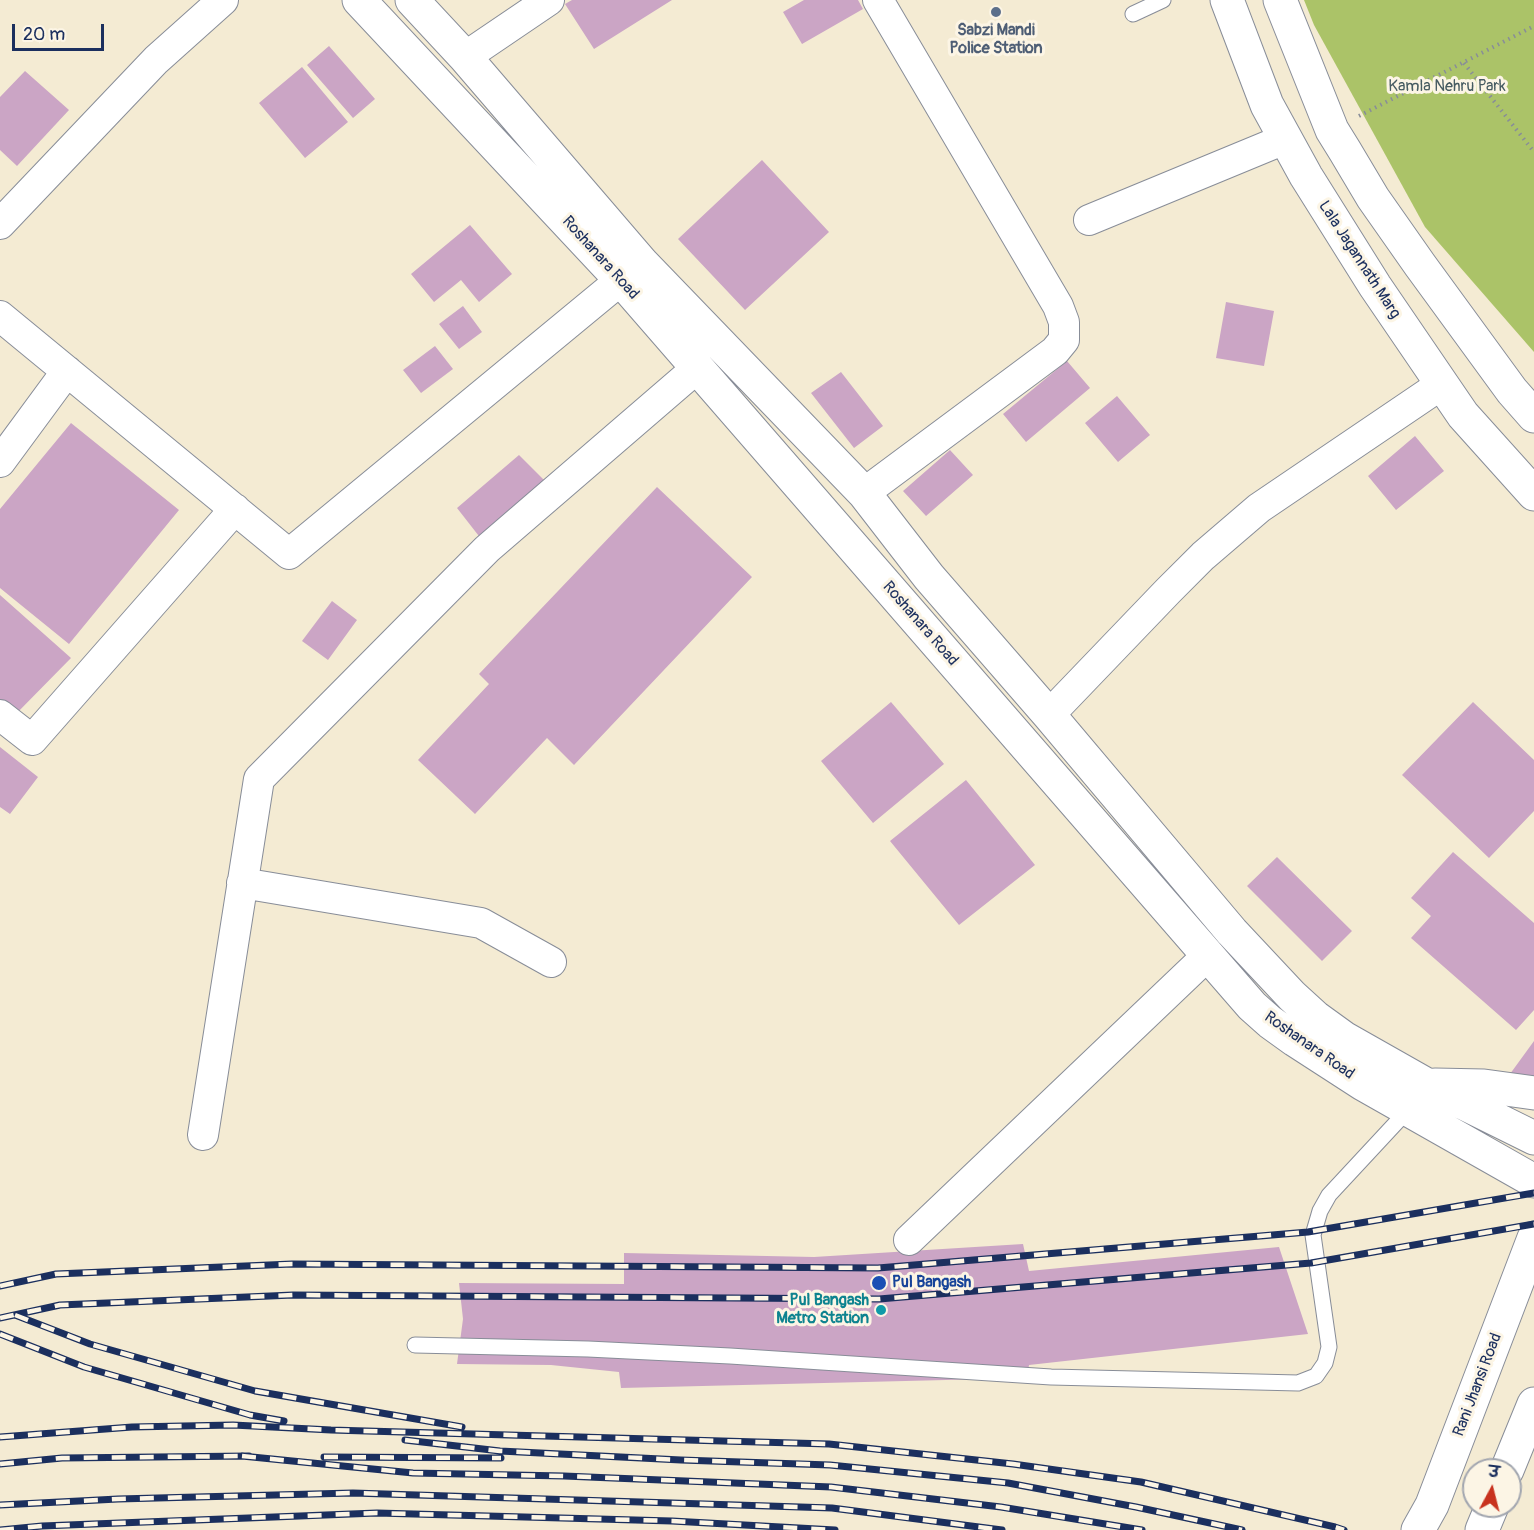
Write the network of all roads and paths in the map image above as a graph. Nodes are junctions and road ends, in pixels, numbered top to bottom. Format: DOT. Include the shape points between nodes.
graph roads {
  1 [pos="223,0"];
  2 [pos="359,0"];
  3 [pos="412,0"];
  4 [pos="549,0"];
  5 [pos="878,0"];
  6 [pos="1163,0"];
  7 [pos="1227,0"];
  8 [pos="1280,0"];
  9 [pos="1133,14"];
  10 [pos="1534,26"];
  11 [pos="465,57"];
  12 [pos="1464,63"];
  13 [pos="1286,139"];
  14 [pos="1338,141"];
  15 [pos="1534,152"];
  16 [pos="1306,176"];
  17 [pos="1089,220"];
  18 [pos="0,224"];
  19 [pos="632,272"];
  20 [pos="0,316"];
  21 [pos="697,368"];
  22 [pos="67,371"];
  23 [pos="1442,384"];
  24 [pos="1534,416"];
  25 [pos="0,462"];
  26 [pos="864,493"];
  27 [pos="1534,494"];
  28 [pos="235,510"];
  29 [pos="0,715"];
  30 [pos="1049,715"];
  31 [pos="242,883"];
  32 [pos="1208,956"];
  33 [pos="551,962"];
  34 [pos="1534,1093"];
  35 [pos="1417,1097"];
  36 [pos="203,1135"];
  37 [pos="1534,1138"];
  38 [pos="1534,1182"];
  39 [pos="1534,1238"];
  40 [pos="909,1240"];
  41 [pos="415,1345"];
  42 [pos="1534,1404"];
  43 [pos="1512,1458"];
  44 [pos="1425,1518"];
  1 -- 18 [label="street" via="156,60"];
  2 -- 19 [label="street, Roshanara Road"];
  3 -- 11 [label="street, Roshanara Road"];
  4 -- 11 [label="street"];
  5 -- 26 [label="street" via="1058,306 1064,322 1064,340"];
  6 -- 9 [label="lane"];
  7 -- 13 [label="street, Lala Jagannath Marg" via="1267,105"];
  8 -- 14 [label="street"];
  10 -- 12 [label="path"];
  11 -- 19 [label="street, Roshanara Road"];
  12 -- 14 [label="path"];
  12 -- 15 [label="path"];
  13 -- 16 [label="street, Lala Jagannath Marg"];
  13 -- 17 [label="street"];
  14 -- 16 [label="street"];
  14 -- 24 [label="street" via="1420,265"];
  16 -- 23 [label="street, Lala Jagannath Marg"];
  19 -- 21 [label="street, Roshanara Road"];
  19 -- 26 [label="street, Roshanara Road"];
  19 -- 28 [label="street" via="289,554"];
  20 -- 22 [label="street"];
  21 -- 31 [label="street" via="487,549 259,779"];
  21 -- 32 [label="street, Roshanara Road"];
  22 -- 25 [label="street"];
  22 -- 28 [label="street"];
  23 -- 27 [label="street, Lala Jagannath Marg" via="1463,415"];
  23 -- 30 [label="street" via="1259,508 1203,556"];
  26 -- 30 [label="street, Roshanara Road" via="929,578"];
  28 -- 29 [label="street" via="32,740"];
  30 -- 35 [label="street, Roshanara Road" via="1232,932 1293,996"];
  31 -- 33 [label="street" via="481,923"];
  31 -- 36 [label="street"];
  32 -- 35 [label="street, Roshanara Road" via="1252,1006 1295,1040 1363,1084"];
  32 -- 40 [label="street"];
  34 -- 35 [label="street" via="1484,1086"];
  35 -- 37 [label="street, Roshanara Road"];
  35 -- 38 [label="street, Roshanara Road"];
  35 -- 41 [label="lane" via="1329,1195 1320,1211 1313,1235 1329,1347 1316,1376 1298,1383 1051,1377 730,1356"];
  39 -- 44 [label="street, Rani Jhansi Road"];
  42 -- 43 [label="street"];
}
